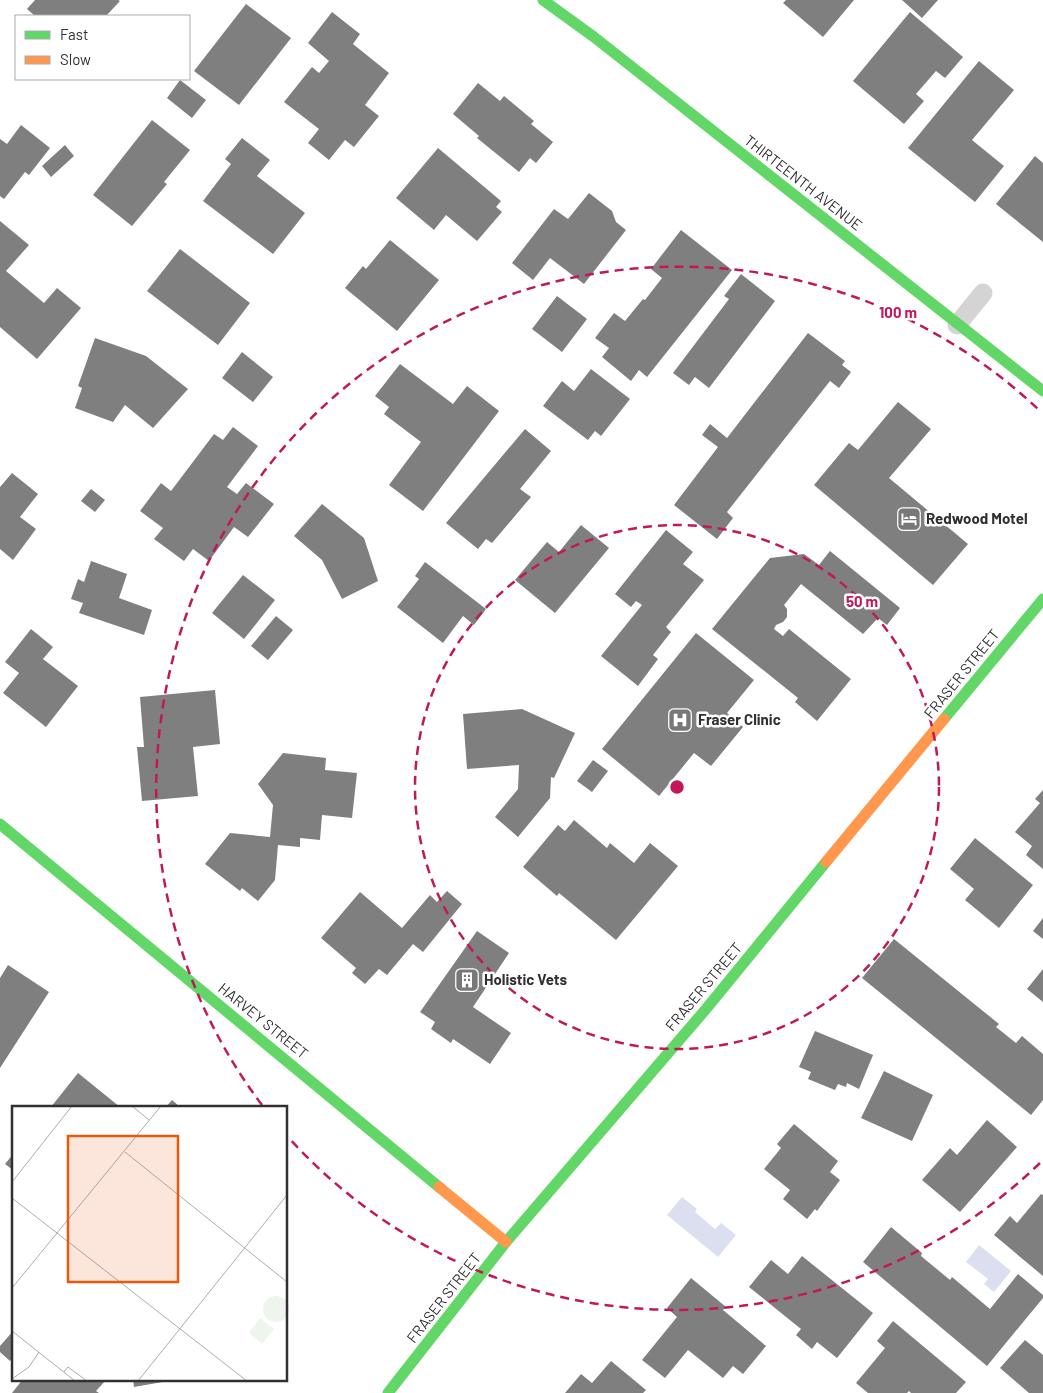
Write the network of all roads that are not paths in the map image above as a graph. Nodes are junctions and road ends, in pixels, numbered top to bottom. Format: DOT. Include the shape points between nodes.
graph roads {
  1 [pos="544,0"];
  2 [pos="983,293"];
  3 [pos="958,325"];
  4 [pos="1043,392"];
  5 [pos="1043,599"];
  6 [pos="0,824"];
  7 [pos="506,1242"];
  8 [pos="388,1393"];
  1 -- 3 [label="street, THIRTEENTH AVENUE"];
  2 -- 3 [label="lane"];
  3 -- 4 [label="street, THIRTEENTH AVENUE"];
  5 -- 7 [label="street, FRASER STREET" via="706,1009"];
  6 -- 7 [label="street, HARVEY STREET"];
  7 -- 8 [label="street, FRASER STREET"];
}
